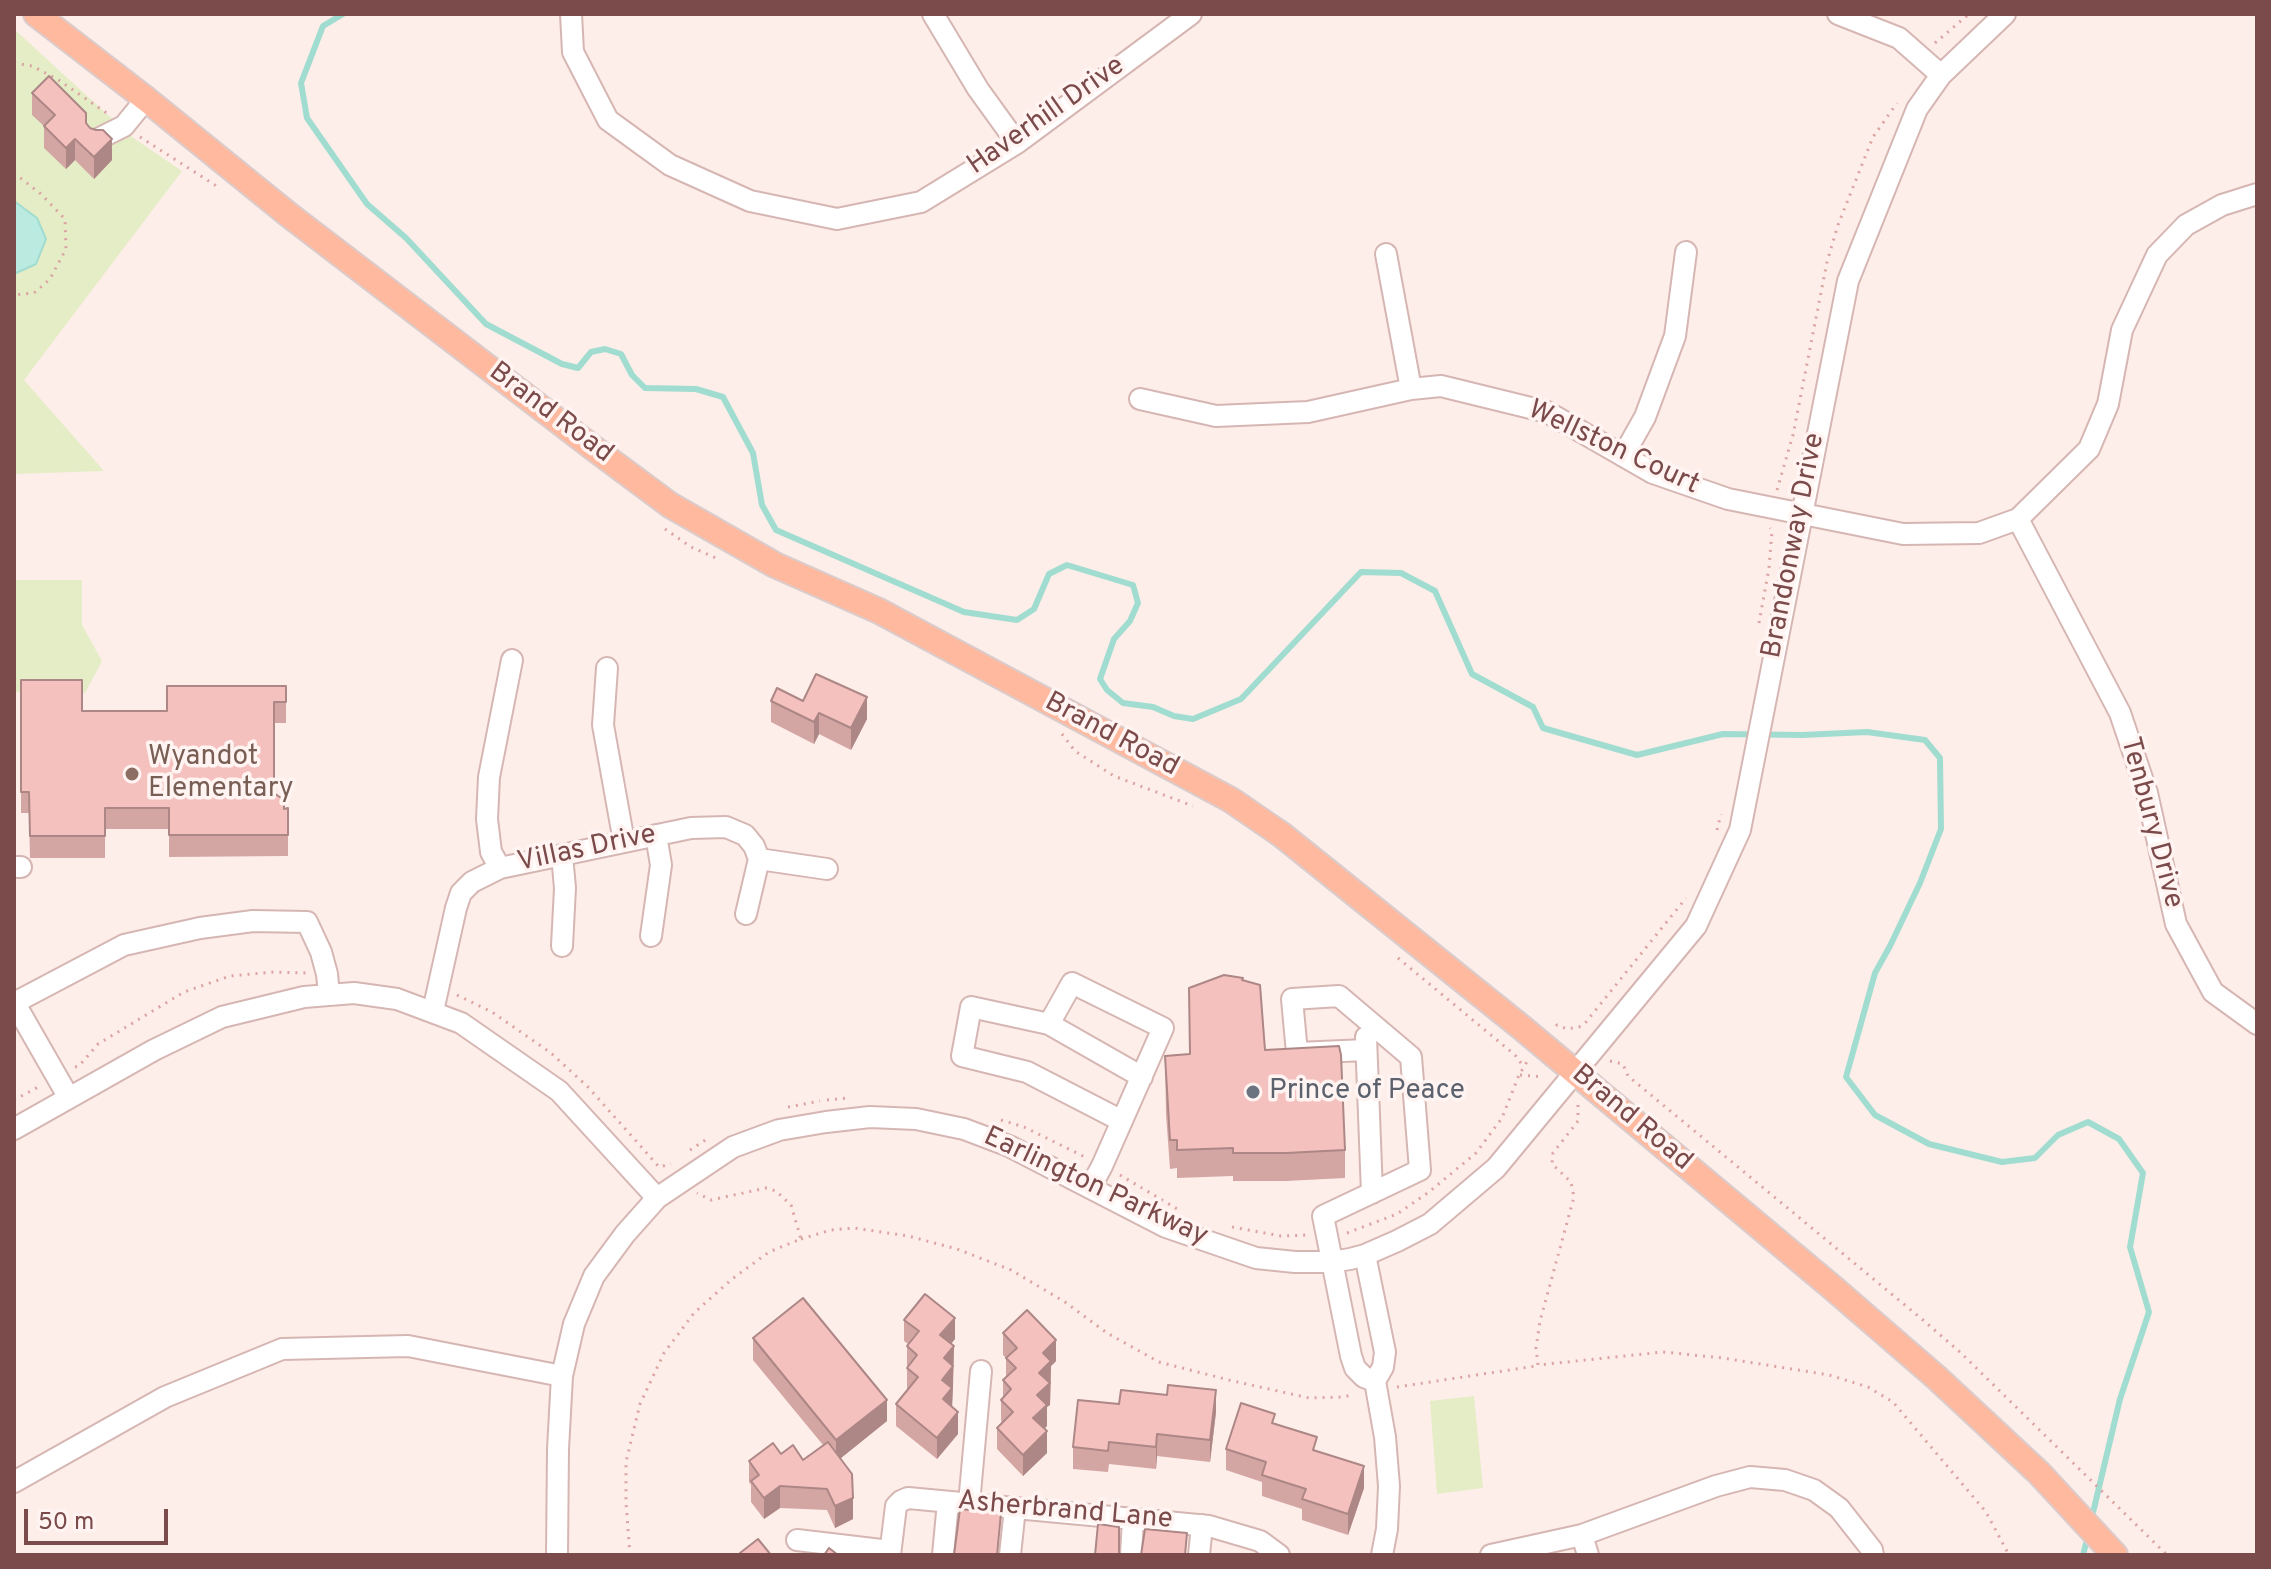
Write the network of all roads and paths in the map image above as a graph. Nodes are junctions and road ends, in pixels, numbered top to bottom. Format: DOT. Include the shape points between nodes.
graph roads {
  1 [pos="36,14"];
  2 [pos="571,14"];
  3 [pos="933,14"];
  4 [pos="1191,14"];
  5 [pos="1838,14"];
  6 [pos="2005,14"];
  7 [pos="1941,75"];
  8 [pos="146,99"];
  9 [pos="98,139"];
  10 [pos="1017,143"];
  11 [pos="14,173"];
  12 [pos="2257,194"];
  13 [pos="1686,252"];
  14 [pos="1386,254"];
  15 [pos="14,295"];
  16 [pos="1411,389"];
  17 [pos="1140,399"];
  18 [pos="1623,456"];
  19 [pos="1801,515"];
  20 [pos="2018,519"];
  21 [pos="512,660"];
  22 [pos="607,668"];
  23 [pos="1721,814"];
  24 [pos="656,835"];
  25 [pos="1714,839"];
  26 [pos="624,842"];
  27 [pos="562,855"];
  28 [pos="759,859"];
  29 [pos="500,868"];
  30 [pos="827,869"];
  31 [pos="1689,894"];
  32 [pos="746,914"];
  33 [pos="651,936"];
  34 [pos="562,946"];
  35 [pos="328,985"];
  36 [pos="438,989"];
  37 [pos="14,1002"];
  38 [pos="433,1011"];
  39 [pos="1365,1018"];
  40 [pos="1049,1024"];
  41 [pos="2257,1024"];
  42 [pos="1579,1027"];
  43 [pos="1541,1044"];
  44 [pos="1366,1050"];
  45 [pos="1594,1050"];
  46 [pos="1575,1073"];
  47 [pos="56,1075"];
  48 [pos="1142,1077"];
  49 [pos="69,1098"];
  50 [pos="853,1098"];
  51 [pos="14,1100"];
  52 [pos="1579,1106"];
  53 [pos="782,1109"];
  54 [pos="998,1119"];
  55 [pos="1122,1121"];
  56 [pos="14,1129"];
  57 [pos="711,1137"];
  58 [pos="687,1153"];
  59 [pos="1102,1166"];
  60 [pos="687,1178"];
  61 [pos="1090,1188"];
  62 [pos="1372,1193"];
  63 [pos="657,1198"];
  64 [pos="1186,1214"];
  65 [pos="1221,1224"];
  66 [pos="1326,1234"];
  67 [pos="801,1239"];
  68 [pos="1365,1255"];
  69 [pos="1331,1262"];
  70 [pos="1538,1365"];
  71 [pos="981,1371"];
  72 [pos="562,1376"];
  73 [pos="1376,1386"];
  74 [pos="14,1482"];
  75 [pos="948,1502"];
  76 [pos="969,1504"];
  77 [pos="1015,1508"];
  78 [pos="1133,1519"];
  79 [pos="1202,1525"];
  80 [pos="797,1540"];
  81 [pos="1585,1545"];
  82 [pos="890,1553"];
  83 [pos="557,1555"];
  84 [pos="630,1555"];
  85 [pos="943,1555"];
  86 [pos="1010,1555"];
  87 [pos="1131,1555"];
  88 [pos="1199,1555"];
  89 [pos="1279,1555"];
  90 [pos="1387,1555"];
  91 [pos="1491,1555"];
  92 [pos="1873,1555"];
  93 [pos="2009,1555"];
  94 [pos="2115,1555"];
  95 [pos="2167,1555"];
  1 -- 8 [label="main road, Brand Road"];
  2 -- 10 [label="street, Haverhill Drive" via="573,52 608,120 670,165 750,201 837,219 921,202"];
  3 -- 10 [label="street"];
  4 -- 10 [label="street, Haverhill Drive"];
  5 -- 7 [label="street" via="1899,38"];
  6 -- 7 [label="street, Brandonway Drive"];
  7 -- 19 [label="street, Brandonway Drive" via="1917,109 1848,281"];
  8 -- 9 [label="street" via="124,126"];
  8 -- 43 [label="main road, Brand Road" via="289,215 670,505 775,565 879,611 1231,800 1282,835"];
  11 -- 15 [label="path" via="65,219 66,249 50,279 34,293"];
  12 -- 20 [label="street" via="2186,225 2157,255 2122,330 2108,404 2089,449"];
  13 -- 18 [label="street" via="1675,336 1645,417"];
  14 -- 16 [label="street"];
  16 -- 17 [label="street, Wellston Court" via="1308,412 1216,416"];
  16 -- 18 [label="street, Wellston Court" via="1441,386 1547,412"];
  18 -- 19 [label="street, Wellston Court" via="1653,473 1728,499"];
  19 -- 20 [label="street, Wellston Court" via="1903,534 1979,533"];
  19 -- 45 [label="street, Brandonway Drive" via="1740,830 1696,926"];
  20 -- 41 [label="street, Tenbury Drive" via="2120,713 2147,793 2176,924 2213,992"];
  21 -- 29 [label="street" via="489,777 487,819 491,852"];
  22 -- 26 [label="street" via="603,725"];
  23 -- 25 [label="path"];
  24 -- 26 [label="street, Villas Drive"];
  24 -- 28 [label="street, Villas Drive" via="726,827 745,835"];
  24 -- 33 [label="street" via="661,865"];
  26 -- 27 [label="street, Villas Drive"];
  27 -- 29 [label="street, Villas Drive"];
  27 -- 34 [label="street"];
  28 -- 30 [label="street"];
  28 -- 32 [label="street"];
  29 -- 36 [label="street, Villas Drive" via="461,893"];
  31 -- 42 [label="path"];
  35 -- 37 [label="street" via="307,922 253,921 124,945"];
  35 -- 38 [label="street"];
  35 -- 47 [label="path" via="273,972 230,976 184,992 98,1044 79,1066"];
  35 -- 49 [label="street" via="304,997 222,1017"];
  36 -- 38 [label="street, Villas Drive"];
  36 -- 60 [label="path" via="492,1012 551,1053 659,1167 675,1163"];
  37 -- 47 [label="street"];
  38 -- 63 [label="street" via="461,1023 559,1091"];
  39 -- 44 [label="street"];
  39 -- 44 [label="street" via="1339,996 1292,999 1297,1053"];
  39 -- 62 [label="street" via="1411,1057 1420,1170"];
  40 -- 48 [label="street"];
  40 -- 48 [label="street" via="1072,983 1163,1028"];
  40 -- 55 [label="street" via="971,1007 962,1056 1027,1072"];
  42 -- 43 [label="path" via="1557,1025"];
  42 -- 45 [label="path" via="1580,1036"];
  43 -- 46 [label="main road, Brand Road"];
  43 -- 66 [label="path" via="1519,1075 1502,1118 1476,1153 1397,1214 1344,1234"];
  44 -- 62 [label="street"];
  45 -- 46 [label="street, Brandonway Drive"];
  45 -- 95 [label="path" via="1623,1064 1628,1076 1923,1320"];
  46 -- 68 [label="street, Earlington Parkway" via="1496,1168 1430,1224"];
  46 -- 94 [label="main road, Brand Road" via="1937,1378"];
  47 -- 49 [label="street"];
  47 -- 51 [label="path"];
  48 -- 55 [label="street"];
  49 -- 56 [label="street"];
  50 -- 53 [label="path"];
  52 -- 70 [label="path" via="1578,1121 1553,1153 1552,1164 1571,1182 1574,1197 1540,1321"];
  54 -- 59 [label="path"];
  55 -- 59 [label="street"];
  57 -- 58 [label="path"];
  59 -- 61 [label="street"];
  59 -- 64 [label="path"];
  60 -- 61 [label="street, Earlington Parkway" via="733,1147 779,1130 870,1117 964,1129"];
  60 -- 63 [label="street, Earlington Parkway"];
  60 -- 67 [label="path" via="698,1194 711,1200 766,1188 776,1191 791,1205"];
  61 -- 69 [label="street, Earlington Parkway" via="1166,1227 1256,1258"];
  62 -- 66 [label="street" via="1323,1216"];
  63 -- 72 [label="street, Earlington Parkway" via="594,1276 574,1324"];
  65 -- 66 [label="path" via="1281,1236"];
  66 -- 69 [label="street"];
  67 -- 73 [label="path" via="854,1228 957,1249 1011,1270 1159,1362 1309,1398 1344,1397"];
  67 -- 84 [label="path" via="769,1252 732,1279 694,1313 664,1353 640,1404 626,1462"];
  68 -- 69 [label="street, Earlington Parkway"];
  68 -- 73 [label="street" via="1385,1352"];
  69 -- 73 [label="street" via="1355,1368"];
  70 -- 73 [label="path"];
  70 -- 93 [label="path" via="1663,1352 1818,1373 1868,1387 1893,1402 1986,1512"];
  71 -- 76 [label="street"];
  72 -- 74 [label="street" via="408,1346 282,1349 165,1397"];
  72 -- 83 [label="street, Earlington Parkway"];
  73 -- 90 [label="street" via="1389,1486"];
  75 -- 76 [label="street, Asherbrand Lane"];
  75 -- 82 [label="street, Asherbrand Lane" via="901,1501 894,1514"];
  75 -- 85 [label="street"];
  76 -- 77 [label="street, Asherbrand Lane"];
  77 -- 78 [label="street, Asherbrand Lane"];
  77 -- 86 [label="street"];
  78 -- 79 [label="street, Asherbrand Lane"];
  78 -- 87 [label="street"];
  79 -- 88 [label="street"];
  79 -- 89 [label="street, Asherbrand Lane" via="1260,1541"];
  80 -- 82 [label="street"];
  81 -- 91 [label="street"];
  81 -- 92 [label="street" via="1716,1486 1750,1477 1785,1480 1814,1490 1839,1508"];
}
